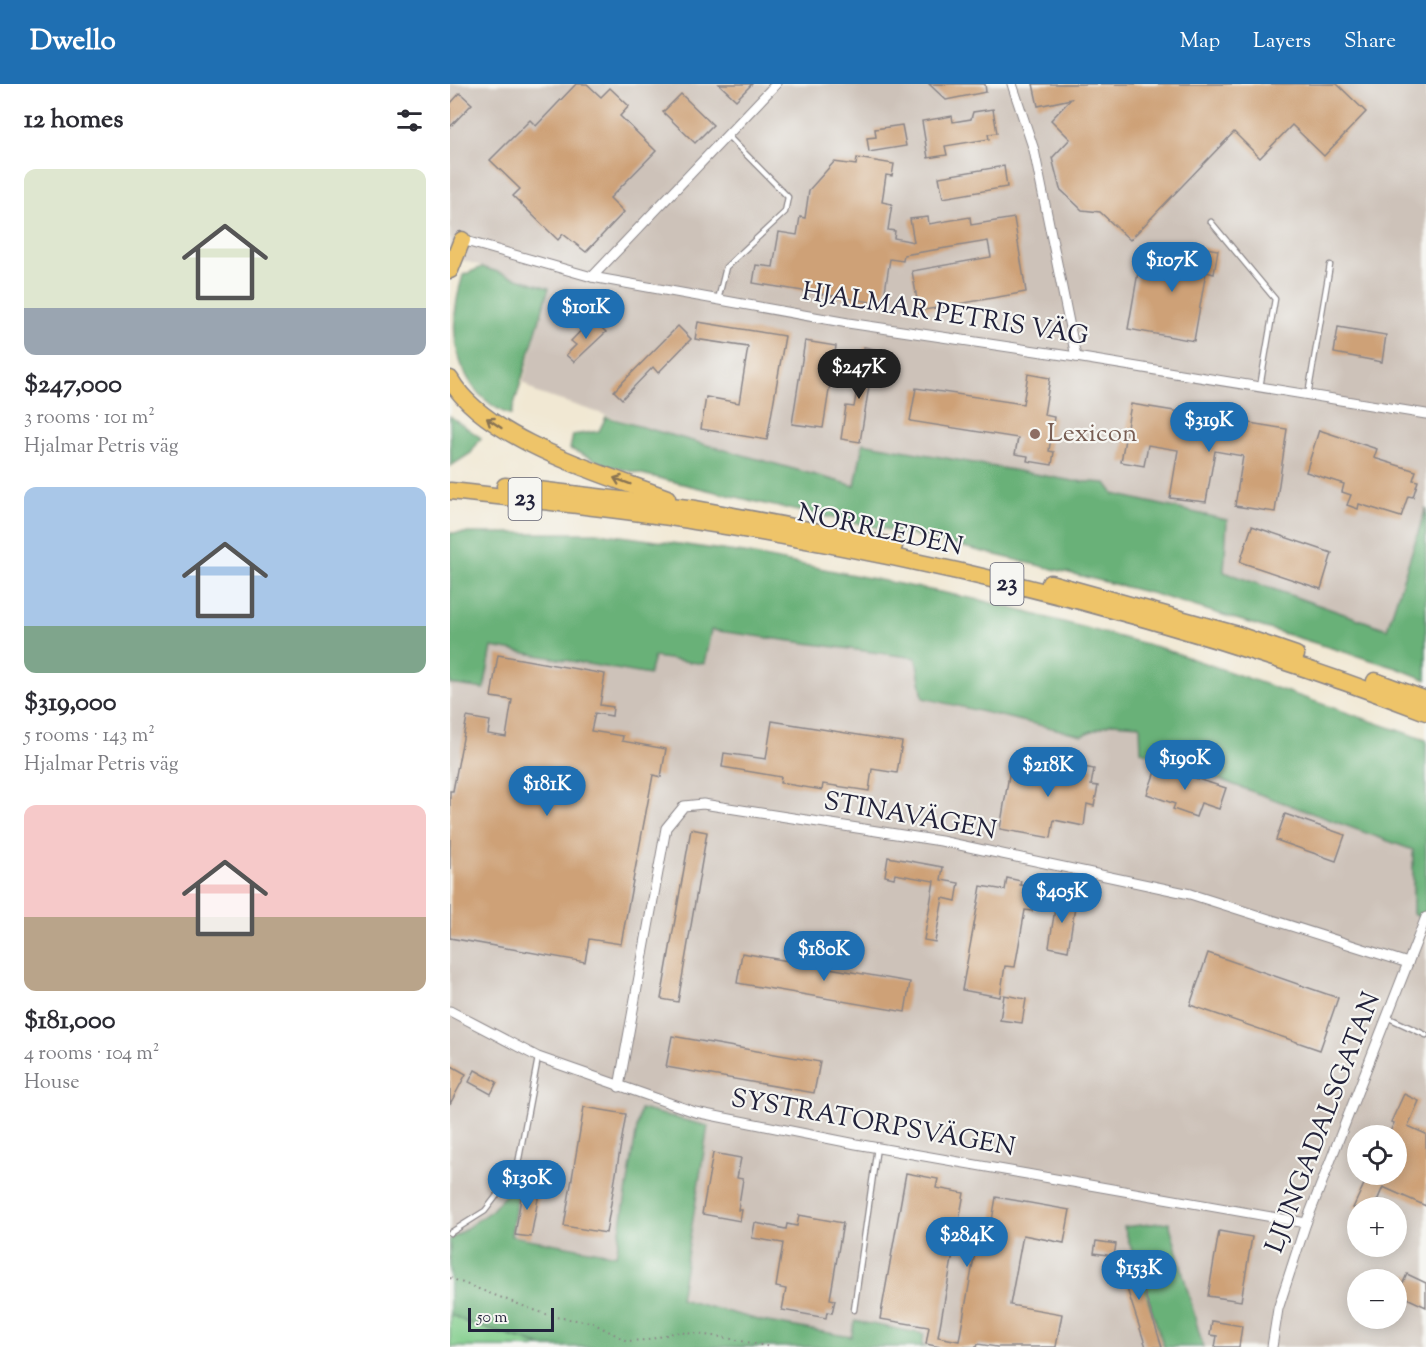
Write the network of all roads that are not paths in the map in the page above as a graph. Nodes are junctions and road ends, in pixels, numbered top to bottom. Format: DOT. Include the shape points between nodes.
graph roads {
  1 [pos="776,84"];
  2 [pos="1012,84"];
  3 [pos="727,135"];
  4 [pos="1211,222"];
  5 [pos="462,240"];
  6 [pos="1330,265"];
  7 [pos="450,270"];
  8 [pos="592,277"];
  9 [pos="718,300"];
  10 [pos="1076,357"];
  11 [pos="450,379"];
  12 [pos="1260,387"];
  13 [pos="1308,394"];
  14 [pos="1426,414"];
  15 [pos="452,489"];
  16 [pos="696,509"];
  17 [pos="1426,700"];
  18 [pos="1426,712"];
  19 [pos="1426,917"];
  20 [pos="1408,963"];
  21 [pos="450,1011"];
  22 [pos="1387,1017"];
  23 [pos="1426,1035"];
  24 [pos="538,1057"];
  25 [pos="619,1087"];
  26 [pos="877,1147"];
  27 [pos="1306,1223"];
  28 [pos="450,1233"];
  29 [pos="854,1310"];
  30 [pos="1272,1347"];
  1 -- 3 [label="street"];
  2 -- 10 [label="street" via="1034,150"];
  3 -- 8 [label="street"];
  3 -- 9 [label="lane" via="788,197 785,212 726,267"];
  4 -- 12 [label="lane" via="1275,299"];
  5 -- 7 [label="highway"];
  5 -- 8 [label="street, HJALMAR PETRIS VÄG"];
  6 -- 13 [label="lane"];
  8 -- 9 [label="street, HJALMAR PETRIS VÄG"];
  9 -- 10 [label="street, HJALMAR PETRIS VÄG"];
  10 -- 12 [label="street, HJALMAR PETRIS VÄG"];
  16 -- 11 [label="highway, one-way" via="523,440 478,411"];
  12 -- 13 [label="street, HJALMAR PETRIS VÄG"];
  13 -- 14 [label="street, HJALMAR PETRIS VÄG"];
  15 -- 16 [label="highway, NORRLEDEN / 23"];
  15 -- 18 [label="highway, NORRLEDEN / 23" via="695,521 921,564 1236,647"];
  16 -- 17 [label="highway, NORRLEDEN / 23" via="827,532 1101,596 1248,639"];
  19 -- 20 [label="street, LJUNGADALSGATAN"];
  20 -- 22 [label="street, LJUNGADALSGATAN"];
  20 -- 25 [label="street, STINAVÄGEN" via="1190,894 941,841 703,804 684,806 666,828"];
  21 -- 24 [label="street, SYSTRATORPSVÄGEN"];
  22 -- 23 [label="lane"];
  22 -- 27 [label="street, LJUNGADALSGATAN"];
  24 -- 25 [label="street, SYSTRATORPSVÄGEN"];
  24 -- 28 [label="lane" via="517,1169 485,1210"];
  25 -- 26 [label="street, SYSTRATORPSVÄGEN" via="695,1112"];
  26 -- 27 [label="street, SYSTRATORPSVÄGEN"];
  26 -- 29 [label="lane"];
  27 -- 30 [label="street, LJUNGADALSGATAN" via="1278,1309"];
}
